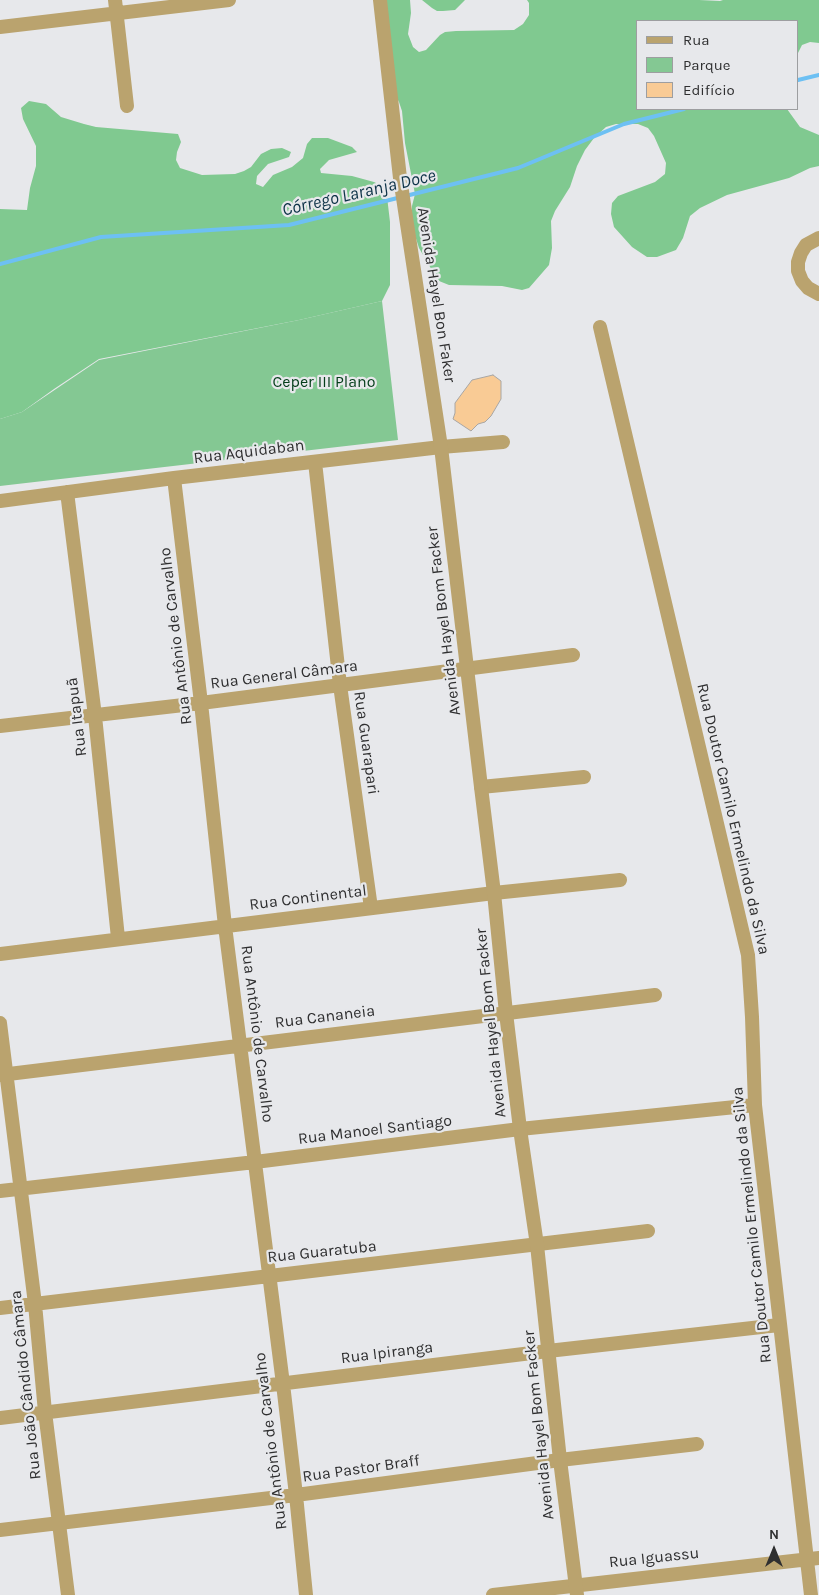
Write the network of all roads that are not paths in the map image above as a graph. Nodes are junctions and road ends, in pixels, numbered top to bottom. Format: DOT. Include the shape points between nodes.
graph roads {
  1 [pos="229,0"];
  2 [pos="380,0"];
  3 [pos="115,7"];
  4 [pos="0,27"];
  5 [pos="127,106"];
  6 [pos="819,238"];
  7 [pos="819,294"];
  8 [pos="600,327"];
  9 [pos="503,442"];
  10 [pos="442,447"];
  11 [pos="315,462"];
  12 [pos="174,478"];
  13 [pos="67,492"];
  14 [pos="0,501"];
  15 [pos="573,655"];
  16 [pos="467,669"];
  17 [pos="340,685"];
  18 [pos="202,703"];
  19 [pos="95,716"];
  20 [pos="0,726"];
  21 [pos="584,777"];
  22 [pos="481,787"];
  23 [pos="620,880"];
  24 [pos="494,893"];
  25 [pos="371,908"];
  26 [pos="225,926"];
  27 [pos="118,938"];
  28 [pos="0,954"];
  29 [pos="655,995"];
  30 [pos="506,1013"];
  31 [pos="0,1023"];
  32 [pos="241,1045"];
  33 [pos="3,1075"];
  34 [pos="755,1105"];
  35 [pos="520,1129"];
  36 [pos="255,1162"];
  37 [pos="21,1189"];
  38 [pos="0,1191"];
  39 [pos="648,1231"];
  40 [pos="537,1245"];
  41 [pos="268,1275"];
  42 [pos="35,1304"];
  43 [pos="0,1308"];
  44 [pos="779,1326"];
  45 [pos="548,1351"];
  46 [pos="283,1384"];
  47 [pos="45,1412"];
  48 [pos="0,1418"];
  49 [pos="696,1444"];
  50 [pos="560,1460"];
  51 [pos="296,1495"];
  52 [pos="59,1522"];
  53 [pos="0,1530"];
  54 [pos="813,1559"];
  55 [pos="576,1590"];
  56 [pos="68,1595"];
  57 [pos="306,1595"];
  58 [pos="493,1595"];
  59 [pos="811,1595"];
  1 -- 3 [label="street"];
  2 -- 10 [label="street, Avenida Hayel Bon Faker" via="400,178"];
  3 -- 4 [label="street"];
  3 -- 5 [label="street"];
  6 -- 7 [label="street" via="806,245 798,262 802,281"];
  8 -- 34 [label="street, Rua Doutor Camilo Ermelindo da Silva" via="748,955"];
  9 -- 10 [label="street, Rua Aquidaban"];
  10 -- 11 [label="street, Rua Aquidaban"];
  10 -- 16 [label="street, Avenida Hayel Bom Facker"];
  11 -- 12 [label="street, Rua Aquidaban"];
  11 -- 17 [label="street, Rua Guarapari"];
  12 -- 13 [label="street, Rua Aquidaban"];
  12 -- 18 [label="street, Rua Antônio de Carvalho"];
  13 -- 14 [label="street, Rua Aquidaban"];
  13 -- 19 [label="street, Rua Itapuã"];
  15 -- 16 [label="street, Rua General Câmara"];
  16 -- 17 [label="street, Rua General Câmara"];
  16 -- 22 [label="street, Avenida Hayel Bom Facker"];
  17 -- 18 [label="street, Rua General Câmara"];
  17 -- 25 [label="street, Rua Guarapari"];
  18 -- 19 [label="street, Rua General Câmara"];
  18 -- 26 [label="street, Rua Antônio de Carvalho"];
  19 -- 20 [label="street, Rua General Câmara"];
  19 -- 27 [label="street, Rua Itapuã"];
  21 -- 22 [label="street"];
  22 -- 24 [label="street, Avenida Hayel Bom Facker"];
  23 -- 24 [label="street, Rua Continental"];
  24 -- 25 [label="street, Rua Continental"];
  24 -- 30 [label="street, Avenida Hayel Bom Facker"];
  25 -- 26 [label="street, Rua Continental"];
  26 -- 27 [label="street, Rua Continental"];
  26 -- 32 [label="street, Rua Antônio de Carvalho"];
  27 -- 28 [label="street, Rua Continental"];
  29 -- 30 [label="street, Rua Cananeia"];
  30 -- 32 [label="street, Rua Cananeia"];
  30 -- 35 [label="street, Avenida Hayel Bom Facker"];
  31 -- 33 [label="street, Rua João Cândido Câmara"];
  32 -- 33 [label="street, Rua Cananeia"];
  32 -- 36 [label="street, Rua Antônio de Carvalho"];
  33 -- 37 [label="street, Rua João Cândido Câmara"];
  34 -- 35 [label="street, Rua Manoel Santiago"];
  34 -- 44 [label="street, Rua Doutor Camilo Ermelindo da Silva"];
  35 -- 36 [label="street, Rua Manoel Santiago"];
  35 -- 40 [label="street, Avenida Hayel Bom Facker"];
  36 -- 37 [label="street, Rua Manoel Santiago"];
  36 -- 41 [label="street, Rua Antônio de Carvalho"];
  37 -- 38 [label="street, Rua Manoel Santiago"];
  37 -- 42 [label="street, Rua João Cândido Câmara"];
  39 -- 40 [label="street, Rua Guaratuba"];
  40 -- 41 [label="street, Rua Guaratuba"];
  40 -- 45 [label="street, Avenida Hayel Bom Facker"];
  41 -- 42 [label="street, Rua Guaratuba"];
  41 -- 46 [label="street, Rua Antônio de Carvalho"];
  42 -- 43 [label="street, Rua Guaratuba"];
  42 -- 47 [label="street, Rua João Cândido Câmara"];
  44 -- 45 [label="street, Rua Ipiranga"];
  44 -- 54 [label="street, Rua Doutor Camilo Ermelindo da Silva"];
  45 -- 46 [label="street, Rua Ipiranga"];
  45 -- 50 [label="street, Avenida Hayel Bom Facker"];
  46 -- 47 [label="street, Rua Ipiranga"];
  46 -- 51 [label="street, Rua Antônio de Carvalho"];
  47 -- 48 [label="street, Rua Ipiranga"];
  47 -- 52 [label="street, Rua João Cândido Câmara"];
  49 -- 50 [label="street, Rua Pastor Braff"];
  50 -- 51 [label="street, Rua Pastor Braff"];
  50 -- 55 [label="street, Avenida Hayel Bom Facker"];
  51 -- 52 [label="street, Rua Pastor Braff"];
  51 -- 57 [label="street, Rua Antônio de Carvalho"];
  52 -- 53 [label="street, Rua Pastor Braff"];
  52 -- 56 [label="street, Rua João Cândido Câmara"];
  54 -- 55 [label="street, Rua Iguassu"];
  54 -- 59 [label="street, Rua Doutor Camilo Ermelindo da Silva"];
  55 -- 58 [label="street, Rua Iguassu"];
}
